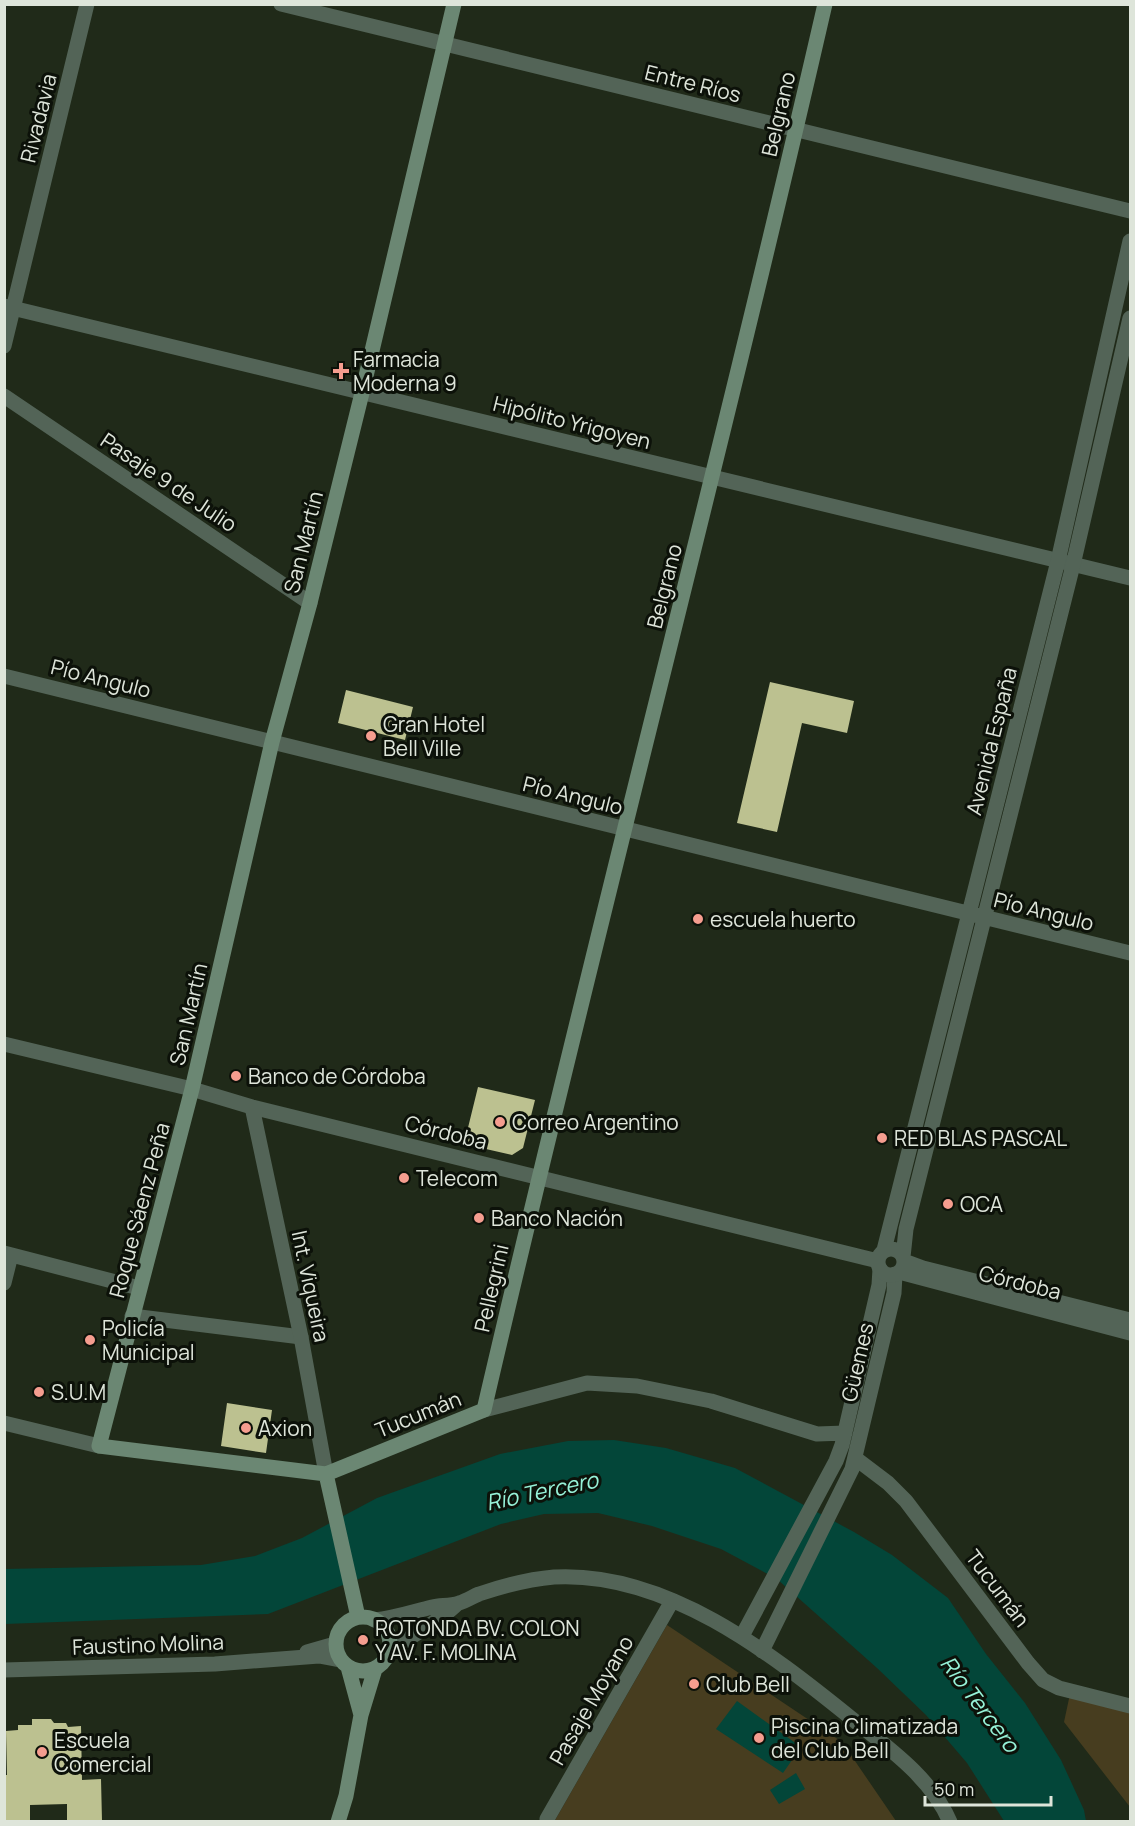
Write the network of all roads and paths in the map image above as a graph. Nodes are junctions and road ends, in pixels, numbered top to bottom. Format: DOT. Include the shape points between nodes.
graph roads {
  1 [pos="87,4"];
  2 [pos="281,4"];
  3 [pos="454,4"];
  4 [pos="825,4"];
  5 [pos="444,44"];
  6 [pos="796,130"];
  7 [pos="1131,211"];
  8 [pos="1131,241"];
  9 [pos="9,307"];
  10 [pos="1131,318"];
  11 [pos="4,346"];
  12 [pos="362,393"];
  13 [pos="4,396"];
  14 [pos="712,478"];
  15 [pos="1058,561"];
  16 [pos="1073,565"];
  17 [pos="1131,579"];
  18 [pos="310,603"];
  19 [pos="4,676"];
  20 [pos="272,742"];
  21 [pos="625,829"];
  22 [pos="969,914"];
  23 [pos="985,917"];
  24 [pos="1131,953"];
  25 [pos="4,1044"];
  26 [pos="192,1089"];
  27 [pos="252,1107"];
  28 [pos="538,1176"];
  29 [pos="8,1254"];
  30 [pos="881,1260"];
  31 [pos="901,1266"];
  32 [pos="4,1283"];
  33 [pos="139,1288"];
  34 [pos="132,1316"];
  35 [pos="1131,1320"];
  36 [pos="1131,1333"];
  37 [pos="301,1337"];
  38 [pos="484,1410"];
  39 [pos="4,1423"];
  40 [pos="843,1439"];
  41 [pos="99,1446"];
  42 [pos="855,1458"];
  43 [pos="326,1474"];
  44 [pos="672,1601"];
  45 [pos="457,1604"];
  46 [pos="358,1617"];
  47 [pos="375,1620"];
  48 [pos="742,1636"];
  49 [pos="335,1644"];
  50 [pos="762,1651"];
  51 [pos="389,1653"];
  52 [pos="292,1657"];
  53 [pos="344,1664"];
  54 [pos="375,1669"];
  55 [pos="4,1670"];
  56 [pos="1131,1706"];
  57 [pos="361,1715"];
  58 [pos="547,1819"];
  59 [pos="338,1821"];
  60 [pos="950,1821"];
  1 -- 9 [label="street, Rivadavia"];
  2 -- 5 [label="street, Entre Ríos"];
  3 -- 5 [label="main road, San Martín"];
  4 -- 6 [label="main road, Belgrano"];
  5 -- 6 [label="street, Entre Ríos"];
  5 -- 12 [label="main road, San Martín"];
  6 -- 7 [label="street, Entre Ríos"];
  6 -- 14 [label="main road, Belgrano"];
  8 -- 15 [label="street, Avenida España"];
  9 -- 11 [label="street, Rivadavia"];
  9 -- 12 [label="street, Hipólito Yrigoyen"];
  10 -- 16 [label="street, Avenida España"];
  12 -- 14 [label="street, Hipólito Yrigoyen"];
  12 -- 18 [label="main road, San Martín"];
  13 -- 18 [label="street, Pasaje 9 de Julio"];
  14 -- 15 [label="street, Hipólito Yrigoyen"];
  14 -- 21 [label="main road, Belgrano"];
  15 -- 16 [label="street, Hipólito Yrigoyen"];
  15 -- 22 [label="street, Avenida España"];
  16 -- 17 [label="street, Hipólito Yrigoyen"];
  16 -- 23 [label="street, Avenida España"];
  18 -- 20 [label="main road, San Martín"];
  19 -- 20 [label="street, Pío Angulo"];
  20 -- 21 [label="street, Pío Angulo"];
  20 -- 26 [label="main road, San Martín"];
  21 -- 22 [label="street, Pío Angulo"];
  21 -- 28 [label="main road, Belgrano"];
  22 -- 23 [label="street, Pío Angulo"];
  22 -- 30 [label="street, Avenida España"];
  23 -- 24 [label="street, Pío Angulo"];
  23 -- 31 [label="street, Avenida España" via="906,1229"];
  25 -- 26 [label="street, Córdoba"];
  26 -- 27 [label="street, Córdoba"];
  26 -- 33 [label="main road, Roque Sáenz Peña"];
  27 -- 28 [label="street, Córdoba"];
  27 -- 37 [label="street, Int. Viqueira"];
  28 -- 30 [label="street, Córdoba"];
  28 -- 38 [label="main road, Pellegrini"];
  29 -- 32 [label="street"];
  29 -- 33 [label="street"];
  30 -- 31 [label="street" via="887,1275"];
  30 -- 31 [label="street" via="897,1250"];
  30 -- 40 [label="street, Güemes" via="879,1285"];
  31 -- 35 [label="street, Córdoba" via="923,1268"];
  31 -- 36 [label="street, Córdoba"];
  31 -- 42 [label="street, Güemes"];
  33 -- 34 [label="main road, Roque Sáenz Peña"];
  34 -- 37 [label="street"];
  34 -- 41 [label="main road, Roque Sáenz Peña"];
  37 -- 43 [label="street, Int. Viqueira"];
  38 -- 40 [label="street, Tucumán" via="587,1383 637,1386 711,1401"];
  38 -- 43 [label="main road, Tucumán"];
  39 -- 41 [label="street, Tucumán"];
  40 -- 48 [label="street, Güemes" via="836,1461"];
  41 -- 43 [label="main road, Tucumán"];
  42 -- 50 [label="street, Güemes"];
  42 -- 56 [label="street, Tucumán" via="906,1501 1043,1680 1059,1688"];
  43 -- 46 [label="main road"];
  44 -- 45 [label="street" via="590,1578 554,1577 512,1584"];
  44 -- 48 [label="street"];
  44 -- 58 [label="street, Pasaje Moyano"];
  45 -- 47 [label="street"];
  45 -- 51 [label="street"];
  46 -- 47 [label="main road"];
  46 -- 49 [label="main road" via="340,1629"];
  47 -- 51 [label="main road" via="389,1636"];
  48 -- 50 [label="street"];
  49 -- 52 [label="street, Faustino Molina"];
  49 -- 53 [label="main road"];
  50 -- 60 [label="street" via="897,1754 926,1785"];
  51 -- 54 [label="main road"];
  52 -- 53 [label="street, Faustino Molina" via="319,1656"];
  52 -- 55 [label="street, Faustino Molina" via="215,1664"];
  53 -- 54 [label="main road" via="358,1671"];
  53 -- 57 [label="main road"];
  54 -- 57 [label="main road"];
  57 -- 59 [label="main road"];
}
